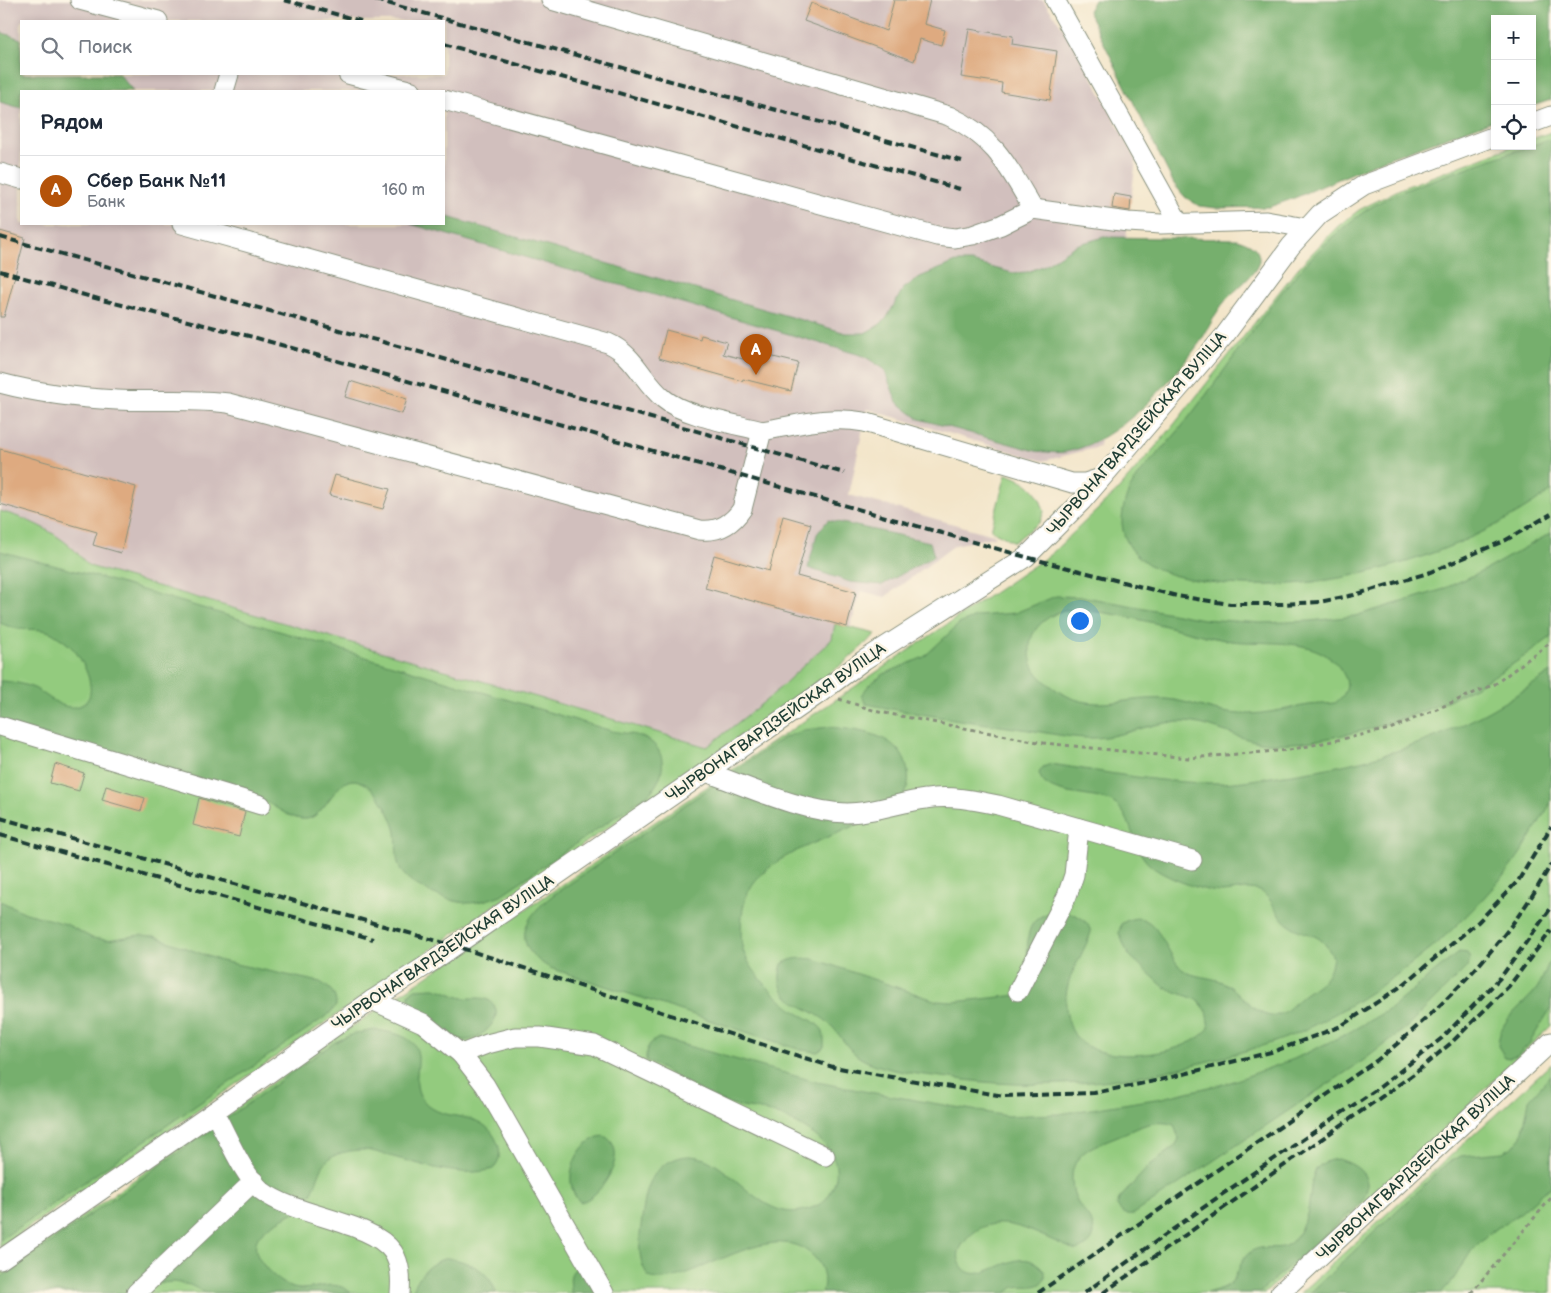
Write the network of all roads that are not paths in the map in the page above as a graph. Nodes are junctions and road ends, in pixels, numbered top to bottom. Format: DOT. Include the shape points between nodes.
graph roads {
  1 [pos="80,0"];
  2 [pos="551,0"];
  3 [pos="1055,0"];
  4 [pos="154,20"];
  5 [pos="228,75"];
  6 [pos="352,75"];
  7 [pos="224,90"];
  8 [pos="408,90"];
  9 [pos="445,100"];
  10 [pos="1551,116"];
  11 [pos="1536,121"];
  12 [pos="1491,137"];
  13 [pos="0,173"];
  14 [pos="20,179"];
  15 [pos="1033,209"];
  16 [pos="1179,224"];
  17 [pos="186,225"];
  18 [pos="1306,228"];
  19 [pos="0,383"];
  20 [pos="762,431"];
  21 [pos="1101,478"];
  22 [pos="0,726"];
  23 [pos="706,772"];
  24 [pos="261,805"];
  25 [pos="1079,828"];
  26 [pos="1192,860"];
  27 [pos="1018,991"];
  28 [pos="372,1000"];
  29 [pos="1551,1042"];
  30 [pos="461,1054"];
  31 [pos="214,1112"];
  32 [pos="825,1156"];
  33 [pos="254,1181"];
  34 [pos="0,1260"];
  35 [pos="136,1293"];
  36 [pos="400,1293"];
  37 [pos="604,1293"];
  38 [pos="1280,1293"];
  1 -- 4 [label="street"];
  2 -- 15 [label="street" via="949,116 981,134 994,146"];
  3 -- 16 [label="street"];
  5 -- 7 [label="street"];
  6 -- 8 [label="street"];
  9 -- 15 [label="street" via="937,236 973,235"];
  10 -- 11 [label="street"];
  12 -- 18 [label="street, ЧЫРВОНАГВАРДЗЕЙСКАЯ ВУЛІЦА" via="1364,185 1334,203"];
  13 -- 14 [label="street"];
  15 -- 16 [label="street" via="1128,222"];
  16 -- 18 [label="street" via="1266,221"];
  17 -- 20 [label="street" via="608,343 631,358 657,393 675,407"];
  18 -- 21 [label="street, ЧЫРВОНАГВАРДЗЕЙСКАЯ ВУЛІЦА" via="1225,335"];
  19 -- 20 [label="street" via="52,394 118,400 228,403 709,531 728,524 742,509"];
  20 -- 21 [label="street" via="822,420 852,419 1072,483"];
  21 -- 23 [label="street, ЧЫРВОНАГВАРДЗЕЙСКАЯ ВУЛІЦА" via="1026,557 864,660"];
  22 -- 24 [label="street"];
  23 -- 25 [label="street" via="826,810 848,813 927,798 950,798 998,805"];
  23 -- 28 [label="street, ЧЫРВОНАГВАРДЗЕЙСКАЯ ВУЛІЦА"];
  25 -- 26 [label="street"];
  25 -- 27 [label="street" via="1074,875 1067,896"];
  28 -- 30 [label="street" via="423,1023"];
  28 -- 31 [label="street, ЧЫРВОНАГВАРДЗЕЙСКАЯ ВУЛІЦА"];
  29 -- 38 [label="street, ЧЫРВОНАГВАРДЗЕЙСКАЯ ВУЛІЦА"];
  30 -- 32 [label="street" via="515,1037 540,1037 594,1045"];
  30 -- 37 [label="street" via="504,1116"];
  31 -- 33 [label="street"];
  31 -- 34 [label="street, ЧЫРВОНАГВАРДЗЕЙСКАЯ ВУЛІЦА"];
  33 -- 35 [label="street"];
  33 -- 36 [label="street" via="277,1201 380,1240 392,1251 399,1265"];
}
